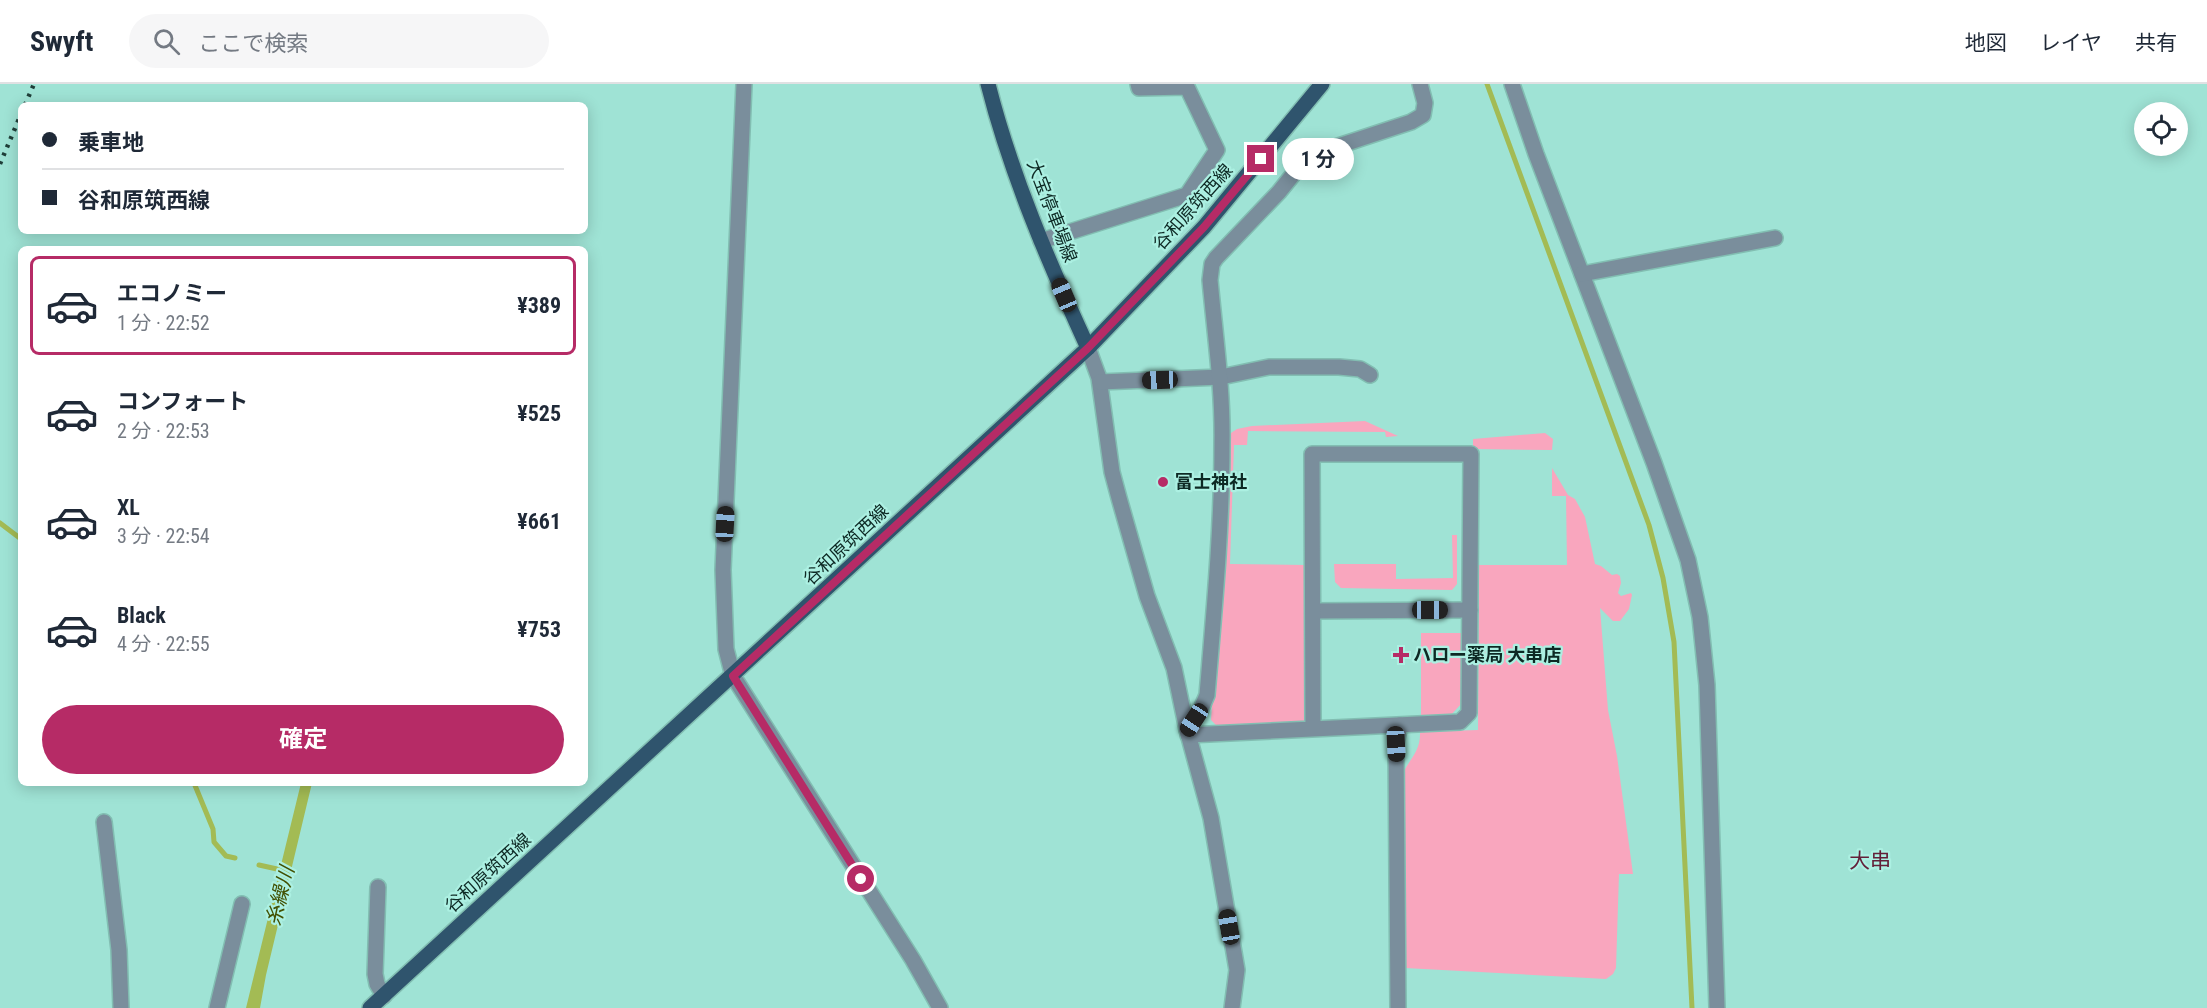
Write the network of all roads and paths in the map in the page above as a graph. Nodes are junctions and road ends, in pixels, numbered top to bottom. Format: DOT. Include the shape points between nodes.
graph roads {
  1 [pos="744,84"];
  2 [pos="988,84"];
  3 [pos="1138,84"];
  4 [pos="1322,84"];
  5 [pos="1420,84"];
  6 [pos="1512,84"];
  7 [pos="1775,238"];
  8 [pos="1041,241"];
  9 [pos="1582,274"];
  10 [pos="1088,348"];
  11 [pos="1370,375"];
  12 [pos="1221,377"];
  13 [pos="1100,382"];
  14 [pos="1470,610"];
  15 [pos="1313,611"];
  16 [pos="733,676"];
  17 [pos="1400,725"];
  18 [pos="1312,729"];
  19 [pos="1188,732"];
  20 [pos="104,822"];
  21 [pos="378,887"];
  22 [pos="242,904"];
  23 [pos="384,996"];
  24 [pos="121,1008"];
  25 [pos="217,1008"];
  26 [pos="370,1008"];
  27 [pos="940,1008"];
  28 [pos="1232,1008"];
  29 [pos="1398,1008"];
  30 [pos="1717,1008"];
  1 -- 16 [label="street" via="723,570 726,649"];
  2 -- 8 [label="main road, 大宝停車場線"];
  3 -- 8 [label="street" via="1139,88 1187,87 1217,150 1187,195"];
  4 -- 10 [label="main road, 谷和原筑西線" via="1204,227"];
  5 -- 12 [label="street" via="1425,103 1423,115 1304,161 1216,258 1210,280"];
  6 -- 9 [label="street"];
  7 -- 9 [label="street"];
  8 -- 10 [label="main road, 大宝停車場線"];
  9 -- 30 [label="street" via="1666,495 1688,560 1700,617 1707,685"];
  10 -- 13 [label="street"];
  10 -- 16 [label="main road, 谷和原筑西線"];
  11 -- 12 [label="street" via="1360,369 1339,367 1269,367"];
  12 -- 13 [label="street"];
  12 -- 19 [label="street" via="1217,581 1207,695"];
  13 -- 19 [label="street" via="1114,481 1147,596 1174,668"];
  14 -- 15 [label="street"];
  14 -- 15 [label="street" via="1471,454 1312,454"];
  14 -- 17 [label="street" via="1469,713 1460,722"];
  15 -- 18 [label="street"];
  16 -- 23 [label="main road, 谷和原筑西線"];
  16 -- 27 [label="street"];
  17 -- 18 [label="street"];
  17 -- 29 [label="street" via="1396,744"];
  18 -- 19 [label="street"];
  19 -- 28 [label="street" via="1211,818 1237,970"];
  20 -- 24 [label="street" via="119,950"];
  21 -- 23 [label="street" via="375,974"];
  22 -- 25 [label="street"];
  23 -- 26 [label="main road, 谷和原筑西線"];
}
